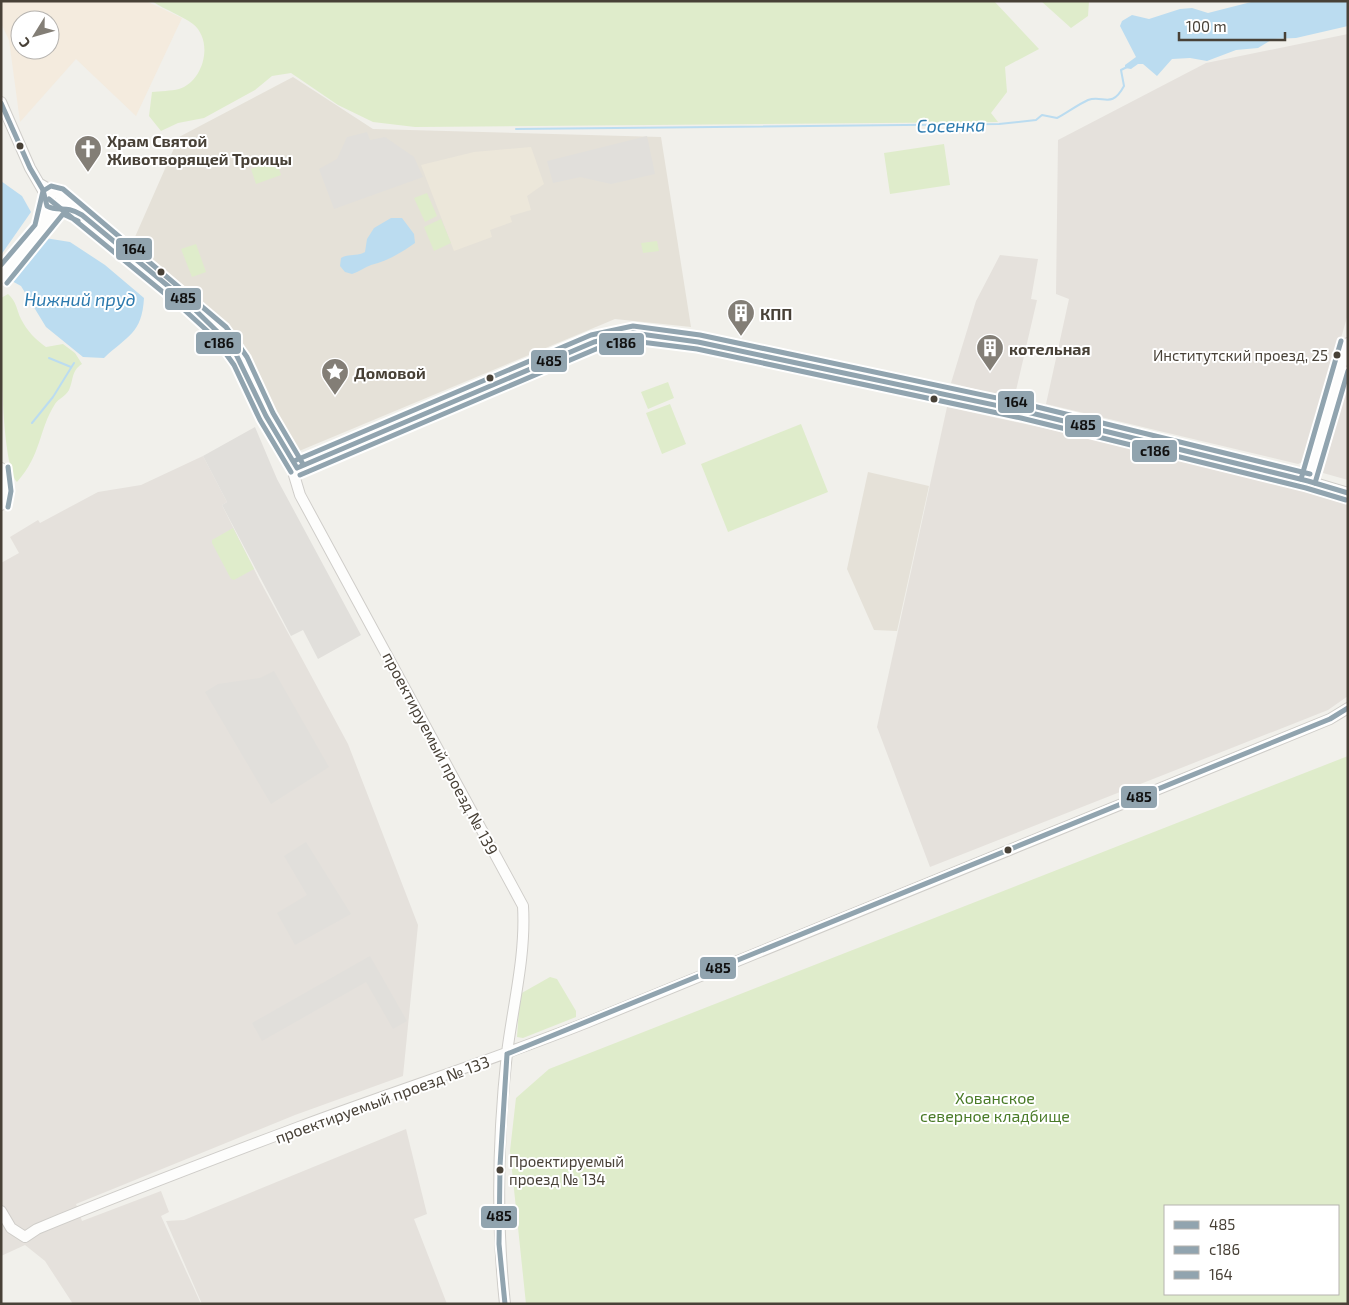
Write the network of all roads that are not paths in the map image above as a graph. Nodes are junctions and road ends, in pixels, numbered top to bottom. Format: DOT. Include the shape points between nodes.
graph roads {
  1 [pos="1,102"];
  2 [pos="40,184"];
  3 [pos="58,201"];
  4 [pos="46,203"];
  5 [pos="43,225"];
  6 [pos="1,278"];
  7 [pos="1348,343"];
  8 [pos="1,468"];
  9 [pos="297,468"];
  10 [pos="1308,481"];
  11 [pos="1348,493"];
  12 [pos="1,505"];
  13 [pos="1348,708"];
  14 [pos="507,1054"];
  15 [pos="1,1211"];
  16 [pos="506,1304"];
  1 -- 2 [label="street"];
  2 -- 3 [label="street"];
  2 -- 4 [label="street"];
  3 -- 4 [label="street" via="51,209"];
  3 -- 4 [label="street" via="47,196"];
  3 -- 5 [label="street"];
  3 -- 9 [label="street" via="82,215 186,300 232,346 266,416"];
  4 -- 5 [label="street"];
  5 -- 6 [label="street"];
  7 -- 10 [label="street"];
  8 -- 12 [label="street" via="4,491"];
  9 -- 10 [label="street" via="594,342 633,333 698,342 959,397"];
  9 -- 14 [label="street, проектируемый проезд № 139" via="294,475 300,495 523,906 525,928"];
  10 -- 11 [label="street"];
  13 -- 14 [label="street, проектируемый проезд № 133" via="1330,719"];
  14 -- 15 [label="street, проектируемый проезд № 133" via="179,1172 25,1237 11,1228"];
  14 -- 16 [label="street" via="499,1244"];
}
